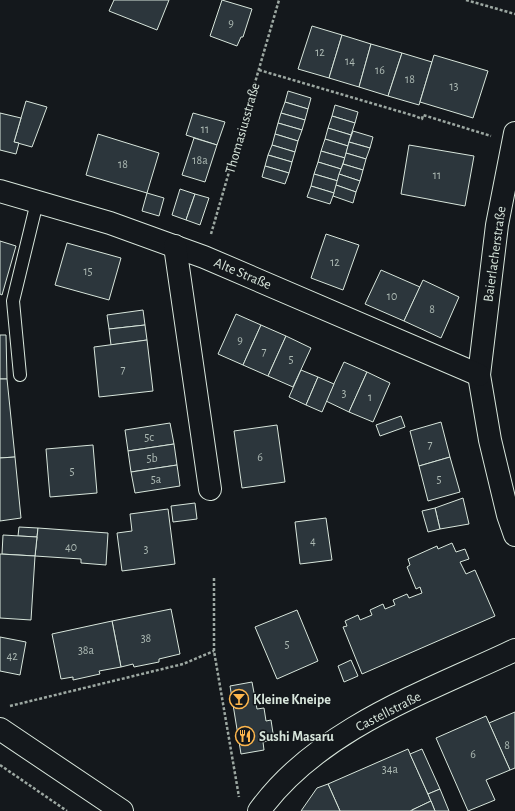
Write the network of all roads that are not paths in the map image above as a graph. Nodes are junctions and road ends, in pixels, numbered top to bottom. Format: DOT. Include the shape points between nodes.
graph roads {
  1 [pos="513,138"];
  2 [pos="0,191"];
  3 [pos="37,202"];
  4 [pos="174,246"];
  5 [pos="20,375"];
  6 [pos="479,375"];
  7 [pos="210,489"];
  8 [pos="515,535"];
  9 [pos="515,650"];
  10 [pos="0,729"];
  11 [pos="250,807"];
  12 [pos="122,811"];
  1 -- 6 [label="street, Baierlacherstraße" via="497,225"];
  2 -- 3 [label="street, Alte Straße"];
  3 -- 4 [label="street, Alte Straße" via="110,223"];
  3 -- 5 [label="lane" via="13,301"];
  4 -- 6 [label="street, Alte Straße"];
  4 -- 7 [label="street"];
  6 -- 8 [label="street, Baierlacherstraße" via="490,440"];
  9 -- 11 [label="street, Castellstraße" via="368,719 326,746"];
  10 -- 12 [label="street"];
}
